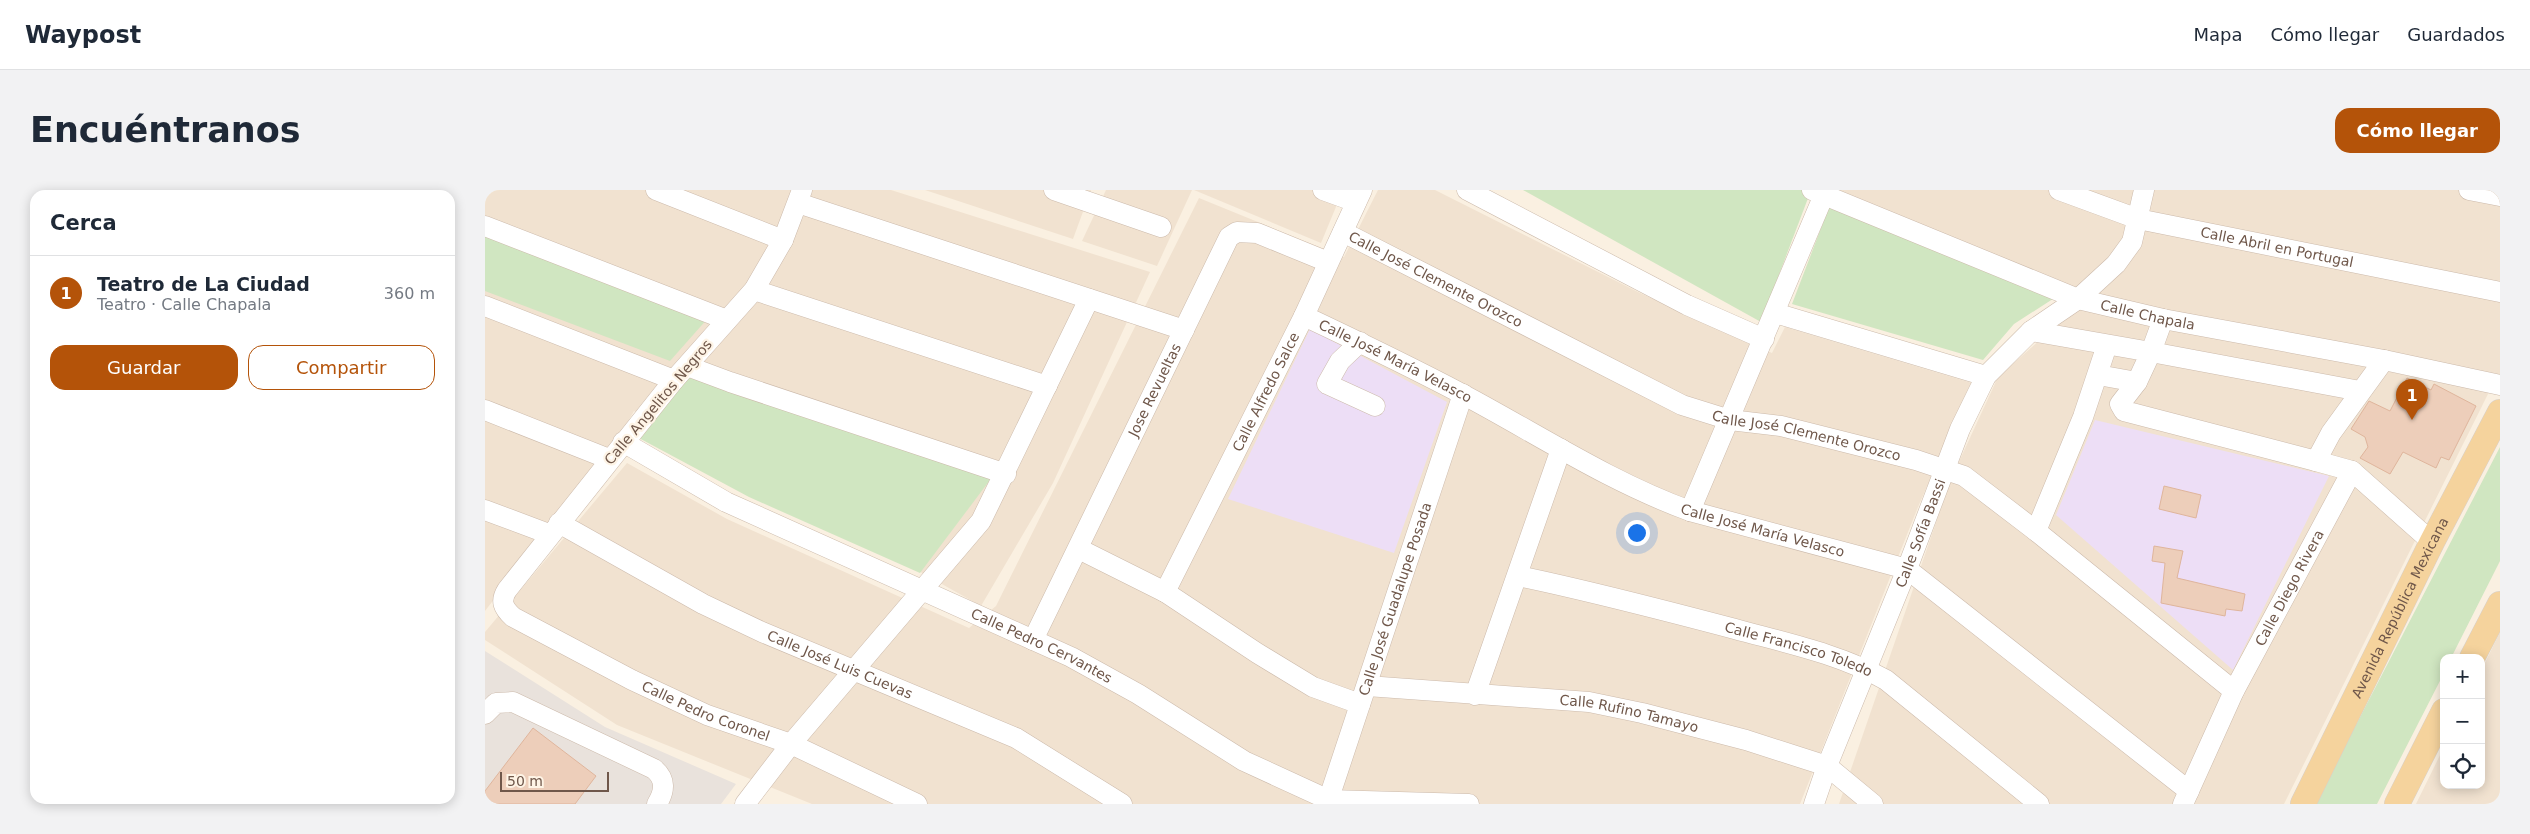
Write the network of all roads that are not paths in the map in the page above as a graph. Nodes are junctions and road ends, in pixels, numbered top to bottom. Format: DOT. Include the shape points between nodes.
graph roads {
  1 [pos="656,190"];
  2 [pos="1054,190"];
  3 [pos="1323,190"];
  4 [pos="1467,190"];
  5 [pos="2059,190"];
  6 [pos="2144,190"];
  7 [pos="2469,190"];
  8 [pos="1820,192"];
  9 [pos="1094,196"];
  10 [pos="1359,196"];
  11 [pos="2500,196"];
  12 [pos="800,197"];
  13 [pos="2138,219"];
  14 [pos="485,226"];
  15 [pos="1161,227"];
  16 [pos="1343,232"];
  17 [pos="783,240"];
  18 [pos="1328,262"];
  19 [pos="754,290"];
  20 [pos="2500,292"];
  21 [pos="1089,299"];
  22 [pos="2078,299"];
  23 [pos="485,306"];
  24 [pos="1775,313"];
  25 [pos="1304,316"];
  26 [pos="2163,319"];
  27 [pos="727,320"];
  28 [pos="1184,330"];
  29 [pos="2031,331"];
  30 [pos="1764,339"];
  31 [pos="1360,342"];
  32 [pos="2107,346"];
  33 [pos="2151,352"];
  34 [pos="2385,360"];
  35 [pos="681,373"];
  36 [pos="2098,375"];
  37 [pos="1986,376"];
  38 [pos="2137,382"];
  39 [pos="2500,385"];
  40 [pos="1047,386"];
  41 [pos="2360,391"];
  42 [pos="1463,394"];
  43 [pos="1375,406"];
  44 [pos="485,410"];
  45 [pos="2500,412"];
  46 [pos="1730,420"];
  47 [pos="623,442"];
  48 [pos="1561,449"];
  49 [pos="609,460"];
  50 [pos="2317,461"];
  51 [pos="1945,468"];
  52 [pos="2352,471"];
  53 [pos="1006,474"];
  54 [pos="485,510"];
  55 [pos="1690,511"];
  56 [pos="554,528"];
  57 [pos="2036,531"];
  58 [pos="2432,542"];
  59 [pos="1079,549"];
  60 [pos="1907,569"];
  61 [pos="1518,576"];
  62 [pos="922,592"];
  63 [pos="1165,592"];
  64 [pos="503,606"];
  65 [pos="2497,616"];
  66 [pos="1033,640"];
  67 [pos="2474,654"];
  68 [pos="1867,669"];
  69 [pos="854,670"];
  70 [pos="2234,691"];
  71 [pos="1363,695"];
  72 [pos="1475,695"];
  73 [pos="485,714"];
  74 [pos="2440,719"];
  75 [pos="791,744"];
  76 [pos="1827,766"];
  77 [pos="2186,797"];
  78 [pos="1328,802"];
  79 [pos="657,804"];
  80 [pos="745,804"];
  81 [pos="917,804"];
  82 [pos="1122,804"];
  83 [pos="1469,804"];
  84 [pos="1814,804"];
  85 [pos="1873,804"];
  86 [pos="2039,804"];
  87 [pos="2303,804"];
  88 [pos="2397,804"];
  1 -- 17 [label="street"];
  2 -- 9 [label="street"];
  3 -- 10 [label="street"];
  4 -- 30 [label="street" via="1687,305"];
  5 -- 13 [label="street, Calle Abril en Portugal"];
  6 -- 13 [label="street, Calle Sofía Bassi"];
  7 -- 11 [label="street"];
  8 -- 22 [label="street, Calle Chapala"];
  8 -- 24 [label="street"];
  9 -- 15 [label="street"];
  10 -- 16 [label="street, Calle Alfredo Salce"];
  12 -- 17 [label="street, Calle Angelitos Negros"];
  12 -- 21 [label="street"];
  13 -- 20 [label="street, Calle Abril en Portugal"];
  13 -- 22 [label="street, Calle Sofía Bassi" via="2132,242 2116,264"];
  14 -- 27 [label="street"];
  16 -- 18 [label="street, Calle Alfredo Salce"];
  16 -- 46 [label="street, Calle José Clemente Orozco" via="1682,405"];
  17 -- 19 [label="street, Calle Angelitos Negros"];
  18 -- 25 [label="street, Calle Alfredo Salce"];
  18 -- 28 [label="street, Jose Revueltas" via="1257,233 1237,232 1223,246"];
  19 -- 27 [label="street, Calle Angelitos Negros"];
  19 -- 40 [label="street"];
  21 -- 28 [label="street"];
  21 -- 40 [label="street"];
  22 -- 26 [label="street, Calle Chapala"];
  22 -- 29 [label="street, Calle Sofía Bassi"];
  23 -- 35 [label="street"];
  24 -- 30 [label="street"];
  24 -- 37 [label="street"];
  25 -- 31 [label="street, Calle José María Velasco"];
  25 -- 63 [label="street, Calle Alfredo Salce"];
  26 -- 33 [label="street"];
  26 -- 34 [label="street, Calle Chapala"];
  27 -- 35 [label="street, Calle Angelitos Negros"];
  28 -- 59 [label="street, Jose Revueltas"];
  29 -- 32 [label="street"];
  29 -- 37 [label="street, Calle Sofía Bassi"];
  30 -- 46 [label="street"];
  31 -- 42 [label="street, Calle José María Velasco"];
  31 -- 43 [label="street" via="1340,361 1327,384"];
  32 -- 33 [label="street"];
  32 -- 36 [label="street"];
  33 -- 38 [label="street"];
  33 -- 41 [label="street"];
  34 -- 39 [label="street, Calle Chapala"];
  34 -- 41 [label="street"];
  35 -- 47 [label="street, Calle Angelitos Negros"];
  35 -- 53 [label="street" via="749,389"];
  36 -- 38 [label="street"];
  36 -- 57 [label="street"];
  37 -- 51 [label="street, Calle Sofía Bassi"];
  38 -- 50 [label="street" via="2120,404 2123,411"];
  40 -- 53 [label="street"];
  41 -- 50 [label="street" via="2331,433"];
  42 -- 48 [label="street, Calle José María Velasco"];
  42 -- 71 [label="street, Calle José Guadalupe Posada"];
  44 -- 49 [label="street"];
  45 -- 58 [label="main road, Avenida República Mexicana"];
  46 -- 51 [label="street, Calle José Clemente Orozco" via="1781,426"];
  46 -- 55 [label="street"];
  47 -- 49 [label="street, Calle Angelitos Negros"];
  47 -- 62 [label="street, Calle Pedro Cervantes" via="726,502"];
  48 -- 55 [label="street, Calle José María Velasco" via="1623,483"];
  48 -- 61 [label="street"];
  49 -- 56 [label="street, Calle Angelitos Negros"];
  50 -- 52 [label="street"];
  51 -- 57 [label="street, Calle José Clemente Orozco" via="1964,476"];
  51 -- 60 [label="street, Calle Sofía Bassi"];
  52 -- 58 [label="street"];
  52 -- 70 [label="street, Calle Diego Rivera"];
  53 -- 62 [label="street" via="981,521"];
  54 -- 56 [label="street, Calle José Luis Cuevas"];
  55 -- 60 [label="street, Calle José María Velasco"];
  56 -- 64 [label="street, Calle Angelitos Negros" via="507,590"];
  56 -- 69 [label="street, Calle José Luis Cuevas" via="703,604"];
  57 -- 70 [label="street, Calle José Clemente Orozco"];
  58 -- 87 [label="main road, Avenida República Mexicana"];
  59 -- 63 [label="street, Calle Rufino Tamayo"];
  59 -- 66 [label="street, Jose Revueltas"];
  60 -- 68 [label="street, Calle Sofía Bassi"];
  60 -- 77 [label="street, Calle José María Velasco"];
  61 -- 68 [label="street, Calle Francisco Toledo" via="1586,590 1763,637 1840,658"];
  61 -- 72 [label="street"];
  62 -- 66 [label="street, Calle Pedro Cervantes"];
  62 -- 69 [label="street"];
  63 -- 71 [label="street, Calle Rufino Tamayo" via="1313,687"];
  64 -- 75 [label="street, Calle Pedro Coronel" via="513,617 632,680 707,715"];
  65 -- 67 [label="main road"];
  66 -- 78 [label="street, Calle Pedro Cervantes" via="1103,674 1244,761"];
  68 -- 76 [label="street, Calle Sofía Bassi"];
  68 -- 86 [label="street, Calle Francisco Toledo" via="1886,680"];
  69 -- 75 [label="street"];
  69 -- 82 [label="street, Calle José Luis Cuevas" via="1015,738"];
  70 -- 77 [label="street, Calle Diego Rivera"];
  71 -- 72 [label="street, Calle Rufino Tamayo"];
  71 -- 78 [label="street, Calle José Guadalupe Posada"];
  72 -- 76 [label="street, Calle Rufino Tamayo" via="1589,702 1616,707 1747,740"];
  73 -- 79 [label="street" via="496,703 513,702 653,769 663,778 663,793"];
  74 -- 88 [label="main road"];
  75 -- 80 [label="street"];
  75 -- 81 [label="street, Calle Pedro Coronel"];
  76 -- 84 [label="street, Calle Sofía Bassi"];
  76 -- 85 [label="street, Calle Rufino Tamayo"];
  78 -- 83 [label="street, Calle Pedro Cervantes"];
}
